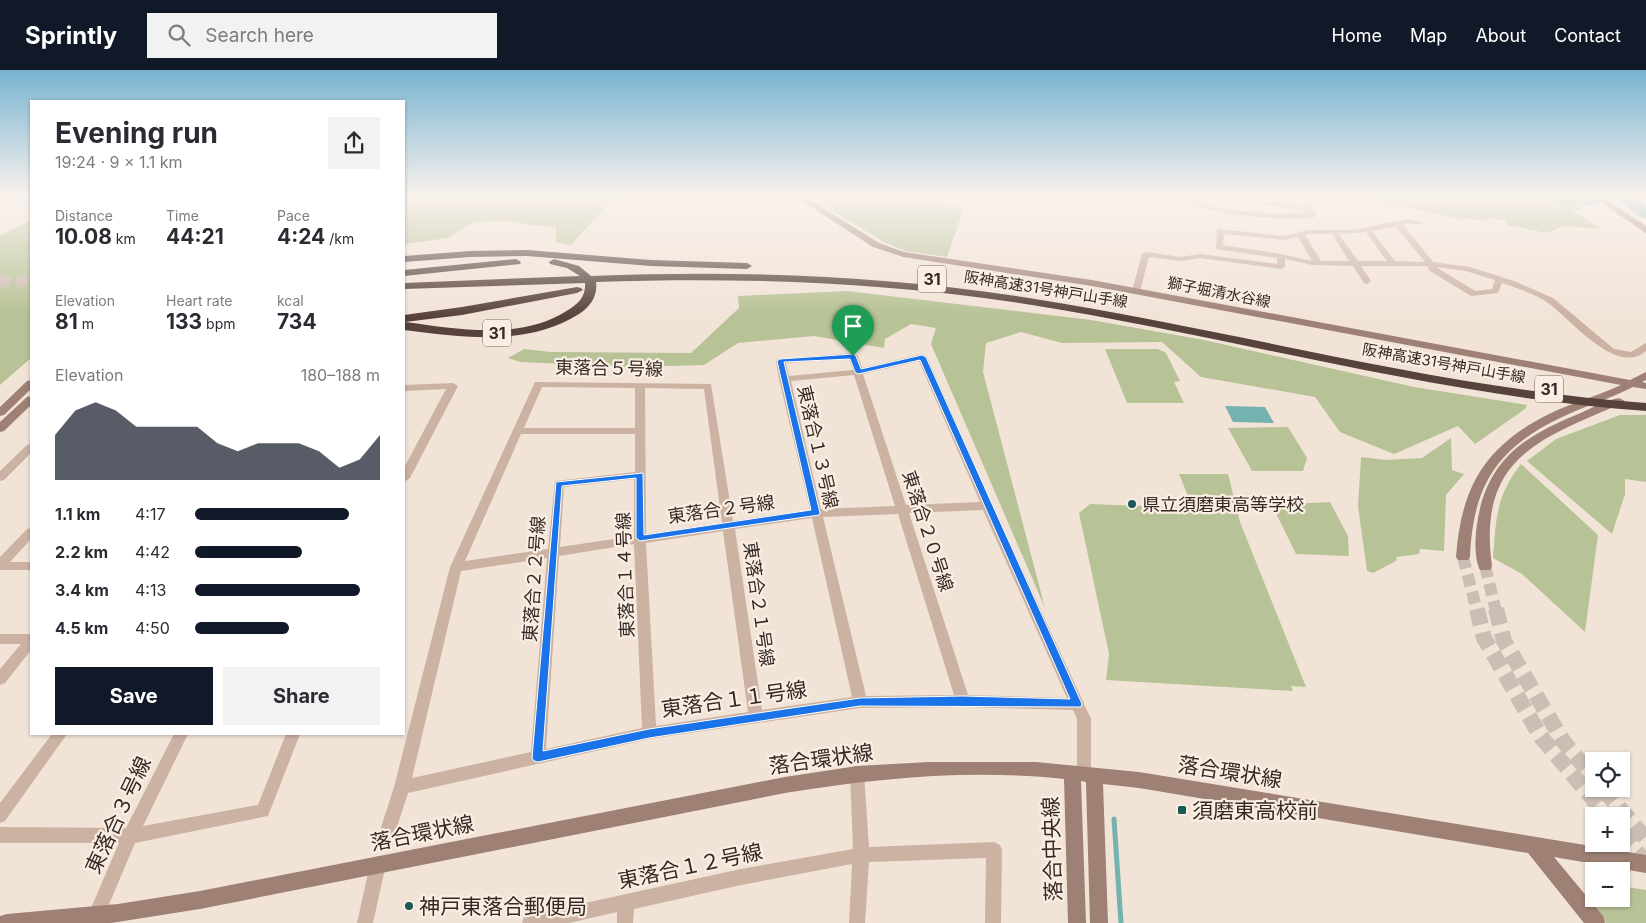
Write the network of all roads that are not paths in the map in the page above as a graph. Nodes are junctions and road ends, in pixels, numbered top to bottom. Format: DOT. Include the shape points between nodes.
graph roads {
  1 [pos="863,237"];
  2 [pos="1220,237"];
  3 [pos="1270,237"];
  4 [pos="1286,237"];
  5 [pos="1302,237"];
  6 [pos="1337,237"];
  7 [pos="1373,237"];
  8 [pos="1408,237"];
  9 [pos="1281,256"];
  10 [pos="405,257"];
  11 [pos="405,257"];
  12 [pos="1318,263"];
  13 [pos="1356,264"];
  14 [pos="1393,264"];
  15 [pos="1430,264"];
  16 [pos="405,273"];
  17 [pos="845,273"];
  18 [pos="800,277"];
  19 [pos="405,280"];
  20 [pos="1499,280"];
  21 [pos="1367,282"];
  22 [pos="405,286"];
  23 [pos="1136,291"];
  24 [pos="405,309"];
  25 [pos="405,319"];
  26 [pos="405,326"];
  27 [pos="1646,346"];
  28 [pos="858,372"];
  29 [pos="1646,376"];
  30 [pos="1454,378"];
  31 [pos="784,379"];
  32 [pos="30,384"];
  33 [pos="1633,384"];
  34 [pos="640,386"];
  35 [pos="1646,387"];
  36 [pos="405,388"];
  37 [pos="1646,397"];
  38 [pos="30,400"];
  39 [pos="1646,407"];
  40 [pos="0,413"];
  41 [pos="0,428"];
  42 [pos="517,431"];
  43 [pos="640,431"];
  44 [pos="30,448"];
  45 [pos="640,475"];
  46 [pos="405,476"];
  47 [pos="0,477"];
  48 [pos="987,506"];
  49 [pos="903,510"];
  50 [pos="816,513"];
  51 [pos="728,525"];
  52 [pos="30,533"];
  53 [pos="640,538"];
  54 [pos="554,551"];
  55 [pos="1463,557"];
  56 [pos="0,566"];
  57 [pos="30,566"];
  58 [pos="1485,566"];
  59 [pos="456,567"];
  60 [pos="0,639"];
  61 [pos="30,640"];
  62 [pos="30,641"];
  63 [pos="0,679"];
  64 [pos="963,701"];
  65 [pos="860,702"];
  66 [pos="1077,704"];
  67 [pos="756,717"];
  68 [pos="649,733"];
  69 [pos="59,735"];
  70 [pos="180,735"];
  71 [pos="293,735"];
  72 [pos="538,758"];
  73 [pos="857,774"];
  74 [pos="1083,774"];
  75 [pos="402,787"];
  76 [pos="0,816"];
  77 [pos="0,835"];
  78 [pos="130,836"];
  79 [pos="385,840"];
  80 [pos="1533,845"];
  81 [pos="860,855"];
  82 [pos="378,864"];
  83 [pos="1646,864"];
  84 [pos="626,902"];
  85 [pos="96,915"];
  86 [pos="7,923"];
  87 [pos="365,923"];
  88 [pos="530,923"];
  89 [pos="624,923"];
  90 [pos="858,923"];
  91 [pos="993,923"];
  92 [pos="1077,923"];
  93 [pos="1099,923"];
  94 [pos="1596,923"];
  1 -- 23 [label="street, 獅子堀清水谷線" via="903,254"];
  2 -- 9 [label="street" via="1219,247"];
  3 -- 4 [label="street"];
  5 -- 12 [label="street"];
  6 -- 13 [label="street"];
  7 -- 14 [label="street"];
  8 -- 15 [label="street"];
  9 -- 12 [label="street"];
  9 -- 23 [label="street" via="1281,267 1200,256 1181,259 1146,254"];
  10 -- 24 [label="highway" via="502,246 528,247 553,256 562,270 557,284 537,299 512,309 474,314"];
  11 -- 17 [label="highway" via="526,253 651,263 811,268"];
  12 -- 13 [label="street"];
  13 -- 14 [label="street"];
  13 -- 21 [label="street"];
  14 -- 15 [label="street"];
  15 -- 20 [label="street" via="1468,270"];
  15 -- 20 [label="street" via="1438,274 1474,294 1494,291"];
  16 -- 26 [label="highway, 31" via="530,260 565,263 581,271 591,283 591,294 583,305 549,325 512,332"];
  17 -- 19 [label="highway, 阪神高速31号神戸山手線 / 31" via="698,271"];
  17 -- 30 [label="highway, 阪神高速31号神戸山手線 / 31" via="905,276 1021,292"];
  18 -- 22 [label="highway, 阪神高速31号神戸山手線 / 31" via="677,277"];
  18 -- 25 [label="highway, 31" via="585,289"];
  18 -- 30 [label="highway, 阪神高速31号神戸山手線 / 31" via="906,285 1022,300"];
  20 -- 27 [label="street" via="1550,300 1611,351 1632,355"];
  23 -- 33 [label="street, 獅子堀清水谷線"];
  28 -- 31 [label="street, 東落合１３号線"];
  28 -- 31 [label="street" via="853,356 780,361"];
  28 -- 48 [label="street, 東落合１３号線" via="922,357"];
  28 -- 49 [label="street, 東落合２０号線"];
  29 -- 33 [label="street"];
  30 -- 37 [label="highway, 阪神高速31号神戸山手線 / 31"];
  30 -- 39 [label="highway, 阪神高速31号神戸山手線 / 31" via="1575,402"];
  31 -- 50 [label="street, 東落合１３号線"];
  32 -- 40 [label="street"];
  33 -- 35 [label="street, 獅子堀清水谷線"];
  33 -- 55 [label="street" via="1553,417 1511,444 1500,455 1476,488"];
  34 -- 42 [label="street, 東落合５号線" via="538,384"];
  34 -- 43 [label="street, 東落合１４号線"];
  34 -- 51 [label="street, 東落合５号線" via="708,386"];
  35 -- 58 [label="street" via="1540,436 1511,458 1500,472 1487,500 1481,530"];
  36 -- 46 [label="street" via="453,386"];
  38 -- 41 [label="street"];
  42 -- 43 [label="street"];
  42 -- 59 [label="street, 東落合５号線"];
  43 -- 45 [label="street, 東落合１４号線"];
  44 -- 47 [label="street"];
  45 -- 53 [label="street, 東落合１４号線"];
  45 -- 54 [label="street, 東落合２２号線" via="559,484"];
  48 -- 49 [label="street, 東落合２号線"];
  48 -- 66 [label="street"];
  49 -- 50 [label="street, 東落合２号線"];
  49 -- 64 [label="street, 東落合２０号線"];
  50 -- 51 [label="street, 東落合２号線"];
  50 -- 65 [label="street, 東落合１３号線"];
  51 -- 53 [label="street, 東落合２号線"];
  51 -- 67 [label="street, 東落合２１号線"];
  52 -- 56 [label="street"];
  53 -- 54 [label="street, 東落合２号線"];
  53 -- 68 [label="street, 東落合１４号線"];
  54 -- 59 [label="street, 東落合２号線"];
  54 -- 72 [label="street, 東落合２２号線"];
  56 -- 57 [label="street"];
  59 -- 75 [label="street"];
  60 -- 61 [label="street"];
  62 -- 63 [label="street"];
  64 -- 65 [label="street, 東落合１１号線"];
  64 -- 66 [label="street, 東落合１１号線"];
  65 -- 67 [label="street, 東落合１１号線"];
  66 -- 74 [label="street" via="1084,719"];
  67 -- 68 [label="street, 東落合１１号線"];
  68 -- 72 [label="street, 東落合１１号線"];
  69 -- 76 [label="street"];
  70 -- 78 [label="street, 東落合３号線"];
  71 -- 78 [label="street" via="263,810"];
  72 -- 75 [label="street, 東落合１１号線"];
  73 -- 74 [label="street, 落合環状線" via="1001,768"];
  73 -- 81 [label="street"];
  73 -- 82 [label="street, 落合環状線"];
  74 -- 80 [label="street, 落合環状線" via="1139,780"];
  74 -- 92 [label="street, 落合中央線"];
  74 -- 93 [label="street"];
  75 -- 79 [label="street"];
  77 -- 78 [label="street"];
  78 -- 85 [label="street, 東落合３号線"];
  80 -- 83 [label="street, 落合環状線"];
  80 -- 94 [label="street"];
  81 -- 84 [label="street, 東落合１２号線"];
  81 -- 90 [label="street"];
  81 -- 91 [label="street, 東落合１２号線" via="994,850"];
  82 -- 85 [label="street, 落合環状線" via="200,900"];
  82 -- 87 [label="street"];
  84 -- 88 [label="street, 東落合１２号線"];
  84 -- 89 [label="street"];
  85 -- 86 [label="street, 落合環状線"];
}
